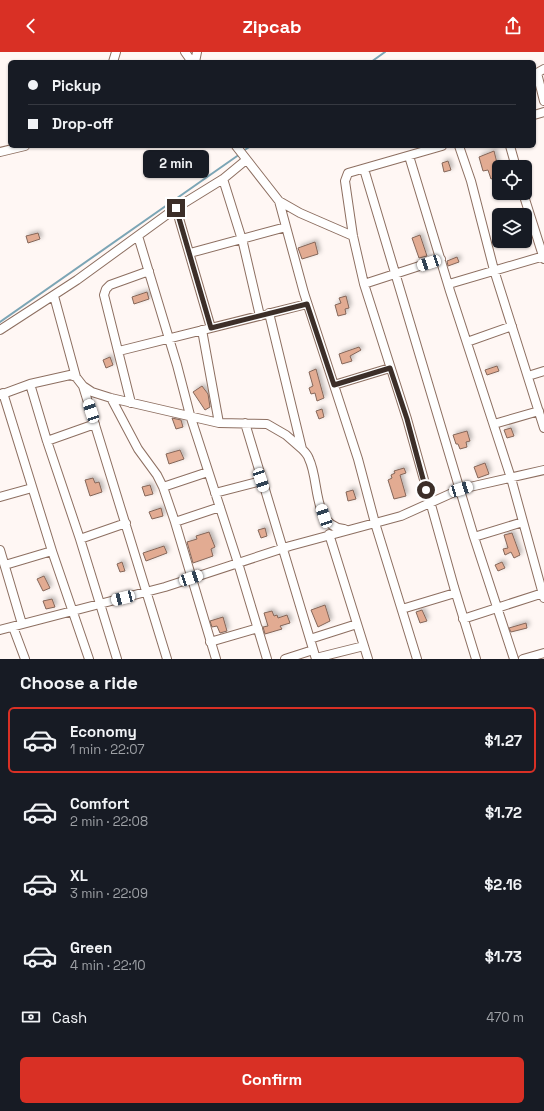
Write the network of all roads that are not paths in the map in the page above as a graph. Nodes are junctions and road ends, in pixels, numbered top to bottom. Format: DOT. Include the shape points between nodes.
graph roads {
  1 [pos="185,52"];
  2 [pos="191,60"];
  3 [pos="544,69"];
  4 [pos="544,101"];
  5 [pos="17,148"];
  6 [pos="237,148"];
  7 [pos="435,148"];
  8 [pos="460,148"];
  9 [pos="511,148"];
  10 [pos="0,152"];
  11 [pos="409,156"];
  12 [pos="246,160"];
  13 [pos="514,160"];
  14 [pos="364,169"];
  15 [pos="222,179"];
  16 [pos="279,200"];
  17 [pos="526,200"];
  18 [pos="176,208"];
  19 [pos="286,227"];
  20 [pos="138,236"];
  21 [pos="353,236"];
  22 [pos="242,239"];
  23 [pos="190,253"];
  24 [pos="544,257"];
  25 [pos="441,259"];
  26 [pos="494,270"];
  27 [pos="149,271"];
  28 [pos="395,274"];
  29 [pos="364,284"];
  30 [pos="449,284"];
  31 [pos="54,296"];
  32 [pos="307,304"];
  33 [pos="269,313"];
  34 [pos="260,316"];
  35 [pos="512,326"];
  36 [pos="211,328"];
  37 [pos="0,330"];
  38 [pos="202,330"];
  39 [pos="169,338"];
  40 [pos="467,342"];
  41 [pos="119,351"];
  42 [pos="390,368"];
  43 [pos="544,371"];
  44 [pos="528,376"];
  45 [pos="76,377"];
  46 [pos="30,384"];
  47 [pos="334,385"];
  48 [pos="83,386"];
  49 [pos="1,394"];
  50 [pos="111,398"];
  51 [pos="132,403"];
  52 [pos="539,411"];
  53 [pos="190,416"];
  54 [pos="219,423"];
  55 [pos="245,423"];
  56 [pos="95,424"];
  57 [pos="494,424"];
  58 [pos="544,428"];
  59 [pos="47,441"];
  60 [pos="302,449"];
  61 [pos="544,470"];
  62 [pos="208,472"];
  63 [pos="511,478"];
  64 [pos="261,480"];
  65 [pos="163,487"];
  66 [pos="32,488"];
  67 [pos="461,489"];
  68 [pos="215,493"];
  69 [pos="0,497"];
  70 [pos="430,504"];
  71 [pos="220,507"];
  72 [pos="175,522"];
  73 [pos="523,522"];
  74 [pos="126,523"];
  75 [pos="375,523"];
  76 [pos="347,529"];
  77 [pos="330,534"];
  78 [pos="474,537"];
  79 [pos="80,539"];
  80 [pos="282,548"];
  81 [pos="0,550"];
  82 [pos="52,551"];
  83 [pos="238,563"];
  84 [pos="4,570"];
  85 [pos="191,578"];
  86 [pos="148,592"];
  87 [pos="455,593"];
  88 [pos="543,596"];
  89 [pos="99,604"];
  90 [pos="498,608"];
  91 [pos="402,609"];
  92 [pos="73,611"];
  93 [pos="463,619"];
  94 [pos="22,624"];
  95 [pos="357,624"];
  96 [pos="13,627"];
  97 [pos="258,628"];
  98 [pos="0,630"];
  99 [pos="310,639"];
  100 [pos="210,642"];
  101 [pos="364,646"];
  102 [pos="544,653"];
  103 [pos="315,655"];
  104 [pos="25,659"];
  105 [pos="89,659"];
  106 [pos="117,659"];
  107 [pos="167,659"];
  108 [pos="216,659"];
  109 [pos="267,659"];
  110 [pos="285,659"];
  111 [pos="368,659"];
  112 [pos="418,659"];
  113 [pos="476,659"];
  114 [pos="514,659"];
  115 [pos="523,659"];
  1 -- 2 [label="street"];
  3 -- 4 [label="street" via="537,73"];
  5 -- 10 [label="street"];
  6 -- 12 [label="street"];
  7 -- 11 [label="street"];
  8 -- 26 [label="street"];
  9 -- 13 [label="street"];
  11 -- 14 [label="street"];
  11 -- 25 [label="street"];
  12 -- 15 [label="street"];
  12 -- 16 [label="street"];
  14 -- 21 [label="street" via="348,173 346,176"];
  14 -- 28 [label="street"];
  15 -- 18 [label="street"];
  15 -- 22 [label="street"];
  16 -- 19 [label="street"];
  16 -- 21 [label="street" via="300,213"];
  17 -- 24 [label="street"];
  18 -- 20 [label="street"];
  18 -- 23 [label="street"];
  19 -- 22 [label="street"];
  19 -- 32 [label="street"];
  20 -- 27 [label="street"];
  20 -- 31 [label="street"];
  21 -- 29 [label="street"];
  22 -- 23 [label="street"];
  22 -- 34 [label="street"];
  23 -- 36 [label="street"];
  24 -- 26 [label="street"];
  25 -- 28 [label="street"];
  25 -- 30 [label="street"];
  26 -- 30 [label="street"];
  26 -- 35 [label="street"];
  27 -- 39 [label="street"];
  27 -- 41 [label="street" via="110,285 106,289 104,295"];
  28 -- 29 [label="street"];
  28 -- 67 [label="street"];
  29 -- 42 [label="street"];
  30 -- 40 [label="street"];
  31 -- 37 [label="street"];
  31 -- 45 [label="street"];
  32 -- 33 [label="street"];
  32 -- 47 [label="street"];
  33 -- 34 [label="street"];
  33 -- 60 [label="street"];
  34 -- 36 [label="street"];
  35 -- 40 [label="street"];
  35 -- 44 [label="street"];
  36 -- 38 [label="street"];
  38 -- 39 [label="street"];
  38 -- 54 [label="street"];
  39 -- 41 [label="street"];
  39 -- 53 [label="street"];
  40 -- 57 [label="street"];
  41 -- 51 [label="street"];
  42 -- 47 [label="street"];
  42 -- 70 [label="street"];
  43 -- 44 [label="street"];
  44 -- 52 [label="street"];
  45 -- 46 [label="street" via="59,376"];
  45 -- 48 [label="street"];
  46 -- 49 [label="street"];
  46 -- 59 [label="street"];
  47 -- 75 [label="street"];
  48 -- 50 [label="street"];
  48 -- 56 [label="street"];
  49 -- 66 [label="street"];
  50 -- 51 [label="street"];
  50 -- 65 [label="street" via="138,449"];
  51 -- 53 [label="street"];
  52 -- 57 [label="street"];
  52 -- 58 [label="street"];
  53 -- 54 [label="street"];
  53 -- 62 [label="street"];
  54 -- 55 [label="street"];
  55 -- 60 [label="street" via="267,424 286,435"];
  55 -- 64 [label="street"];
  56 -- 59 [label="street"];
  56 -- 74 [label="street"];
  57 -- 63 [label="street"];
  59 -- 79 [label="street"];
  60 -- 76 [label="street" via="310,460 324,516 330,524"];
  61 -- 63 [label="street"];
  62 -- 65 [label="street"];
  62 -- 68 [label="street"];
  63 -- 67 [label="street"];
  63 -- 73 [label="street"];
  64 -- 68 [label="street"];
  64 -- 80 [label="street"];
  65 -- 72 [label="street"];
  66 -- 69 [label="street"];
  66 -- 82 [label="street"];
  67 -- 70 [label="street"];
  67 -- 78 [label="street"];
  68 -- 71 [label="street"];
  70 -- 75 [label="street"];
  70 -- 87 [label="street"];
  71 -- 72 [label="street"];
  71 -- 83 [label="street"];
  72 -- 85 [label="street"];
  73 -- 78 [label="street"];
  73 -- 88 [label="street"];
  74 -- 79 [label="street"];
  74 -- 86 [label="street"];
  75 -- 76 [label="street"];
  75 -- 91 [label="street"];
  76 -- 77 [label="street"];
  77 -- 80 [label="street"];
  77 -- 95 [label="street"];
  78 -- 90 [label="street"];
  79 -- 89 [label="street"];
  80 -- 83 [label="street"];
  80 -- 99 [label="street"];
  81 -- 84 [label="street"];
  82 -- 84 [label="street"];
  82 -- 92 [label="street"];
  83 -- 85 [label="street"];
  83 -- 97 [label="street"];
  84 -- 94 [label="street"];
  85 -- 86 [label="street"];
  85 -- 100 [label="street"];
  86 -- 89 [label="street"];
  86 -- 107 [label="street"];
  87 -- 91 [label="street"];
  87 -- 93 [label="street"];
  88 -- 90 [label="street"];
  89 -- 92 [label="street"];
  89 -- 106 [label="street"];
  90 -- 93 [label="street"];
  90 -- 114 [label="street"];
  91 -- 112 [label="street"];
  92 -- 94 [label="street"];
  92 -- 105 [label="street"];
  93 -- 113 [label="street"];
  94 -- 96 [label="street"];
  95 -- 99 [label="street"];
  95 -- 101 [label="street"];
  96 -- 98 [label="street"];
  96 -- 104 [label="street"];
  97 -- 100 [label="street"];
  97 -- 109 [label="street"];
  99 -- 103 [label="street"];
  100 -- 108 [label="street"];
  101 -- 103 [label="street"];
  101 -- 111 [label="street"];
  102 -- 115 [label="street"];
  103 -- 110 [label="street"];
}
